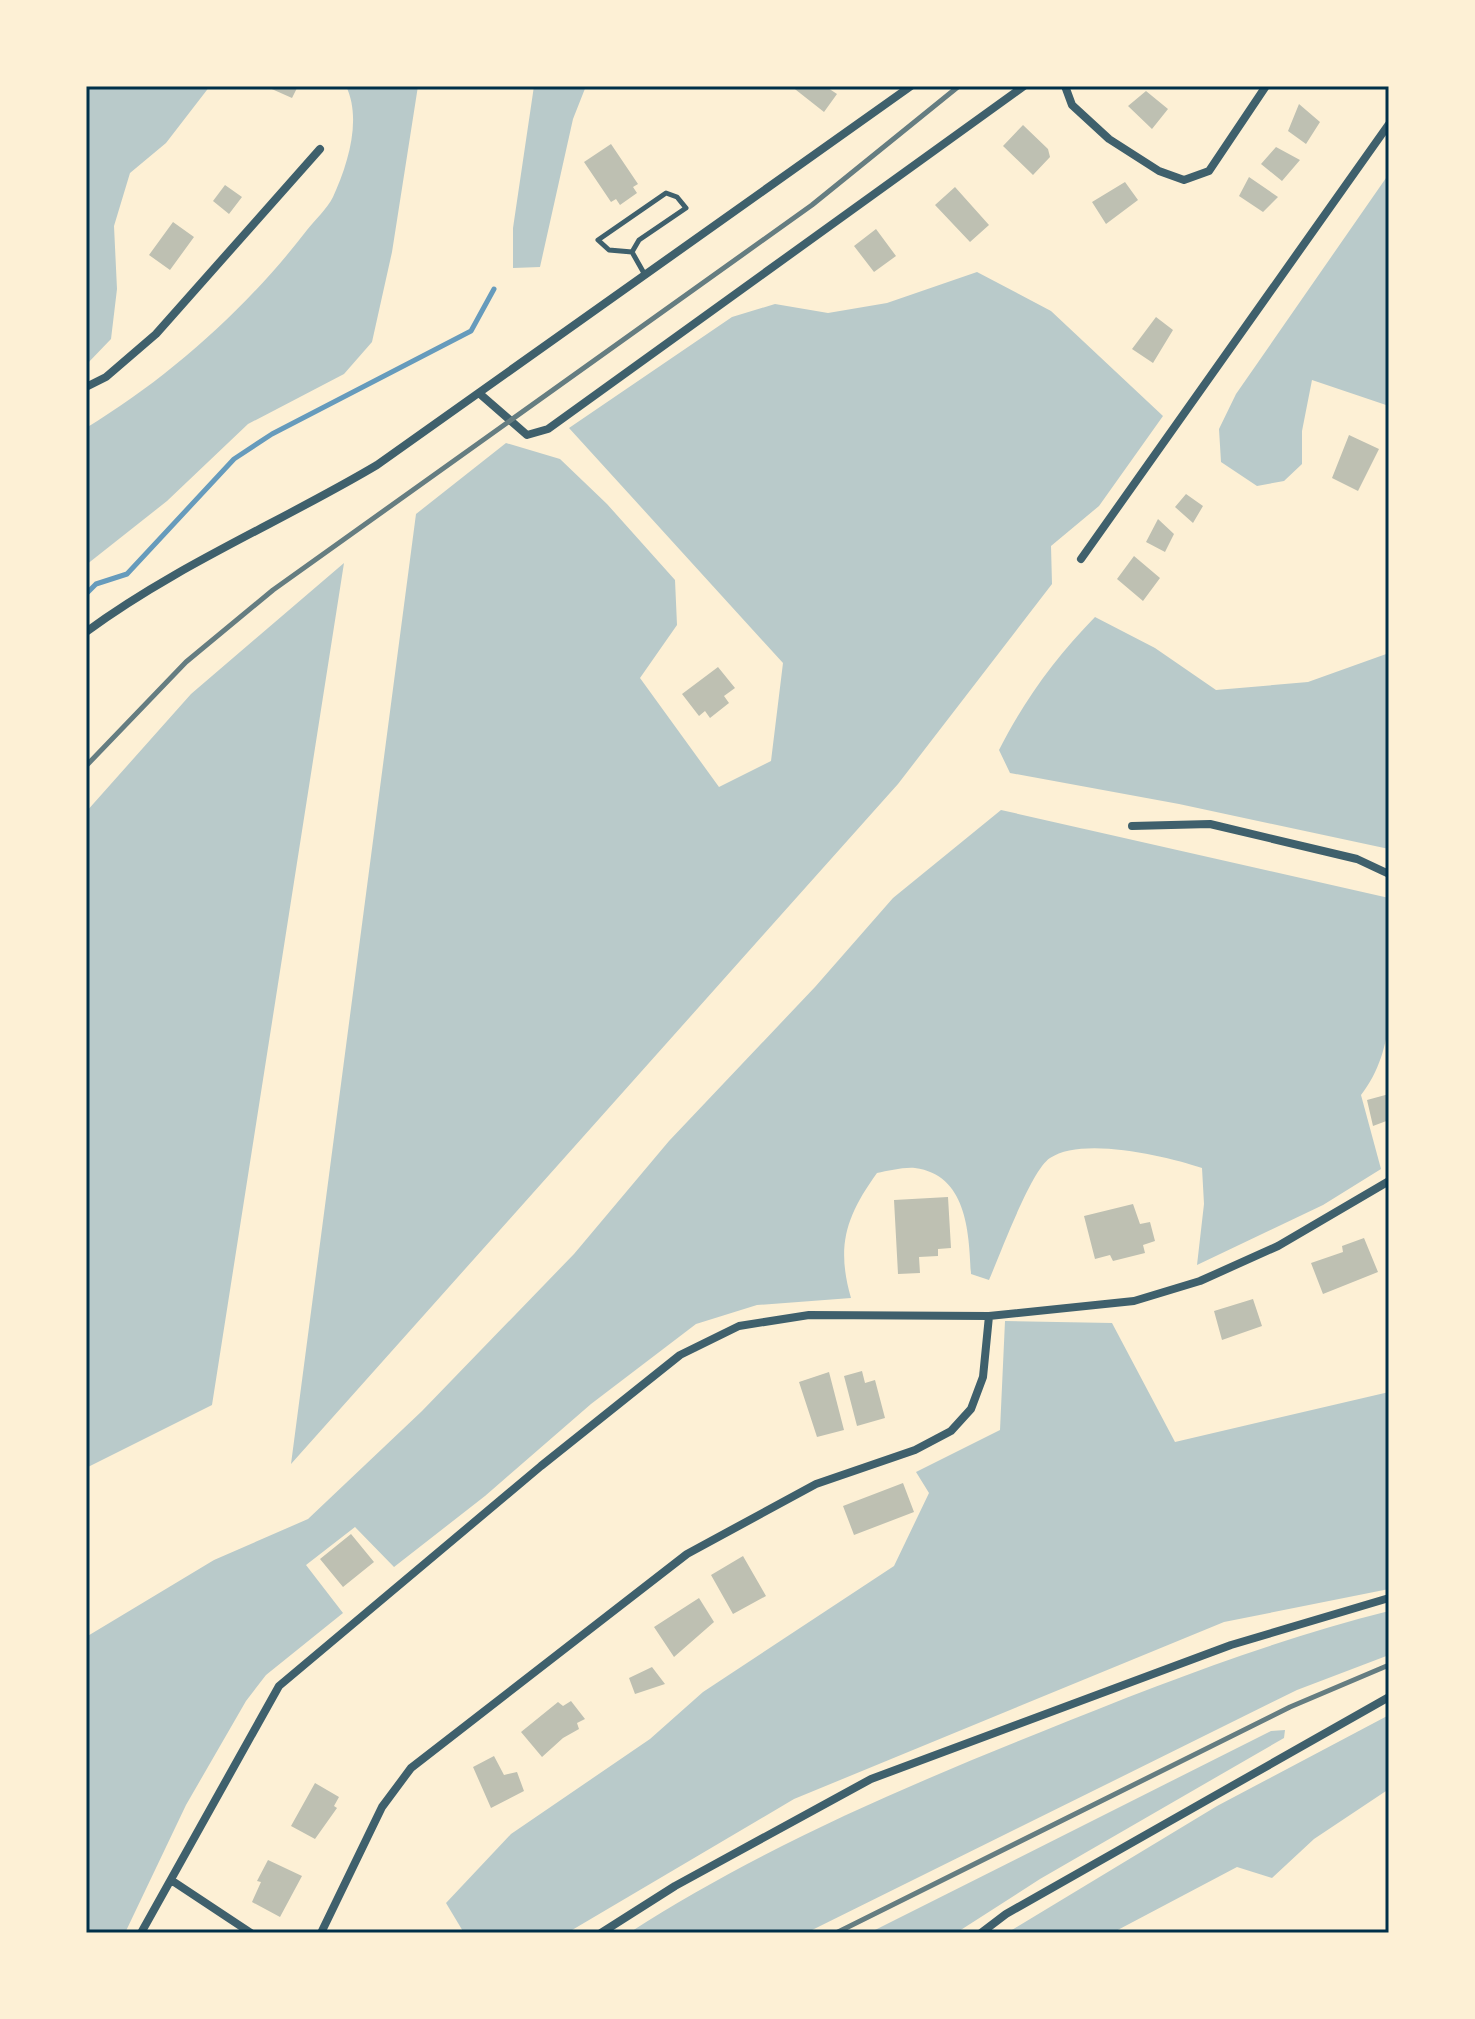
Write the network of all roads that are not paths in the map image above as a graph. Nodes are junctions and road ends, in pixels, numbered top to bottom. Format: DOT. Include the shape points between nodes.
graph roads {
  1 [pos="911,86"];
  2 [pos="1024,86"];
  3 [pos="1065,86"];
  4 [pos="1266,86"];
  5 [pos="1389,124"];
  6 [pos="320,149"];
  7 [pos="632,252"];
  8 [pos="646,276"];
  9 [pos="86,387"];
  10 [pos="480,394"];
  11 [pos="1081,559"];
  12 [pos="86,632"];
  13 [pos="1132,826"];
  14 [pos="1389,874"];
  15 [pos="1389,1181"];
  16 [pos="989,1316"];
  17 [pos="1389,1598"];
  18 [pos="1389,1697"];
  19 [pos="171,1880"];
  20 [pos="141,1933"];
  21 [pos="251,1933"];
  22 [pos="321,1933"];
  23 [pos="601,1933"];
  24 [pos="981,1933"];
  1 -- 8 [label="street"];
  2 -- 10 [label="street" via="548,429 527,435"];
  3 -- 4 [label="street" via="1072,105 1109,139 1159,171 1184,180 1209,171"];
  5 -- 11 [label="street"];
  6 -- 9 [label="street" via="156,334 106,377"];
  7 -- 7 [label="lane" via="609,250 598,240 666,193 677,197 686,208 639,240"];
  7 -- 8 [label="lane"];
  8 -- 10 [label="street"];
  10 -- 12 [label="street" via="377,465 134,596"];
  13 -- 14 [label="street" via="1210,824 1357,859"];
  15 -- 16 [label="street" via="1278,1246 1200,1281 1134,1301"];
  16 -- 19 [label="street" via="809,1315 739,1326 680,1355 279,1686"];
  16 -- 22 [label="street" via="983,1377 971,1409 951,1431 915,1450 816,1484 687,1554 411,1768 382,1807"];
  17 -- 23 [label="street" via="1231,1645 871,1779 675,1886"];
  18 -- 24 [label="street"];
  19 -- 20 [label="street"];
  19 -- 21 [label="street"];
}
